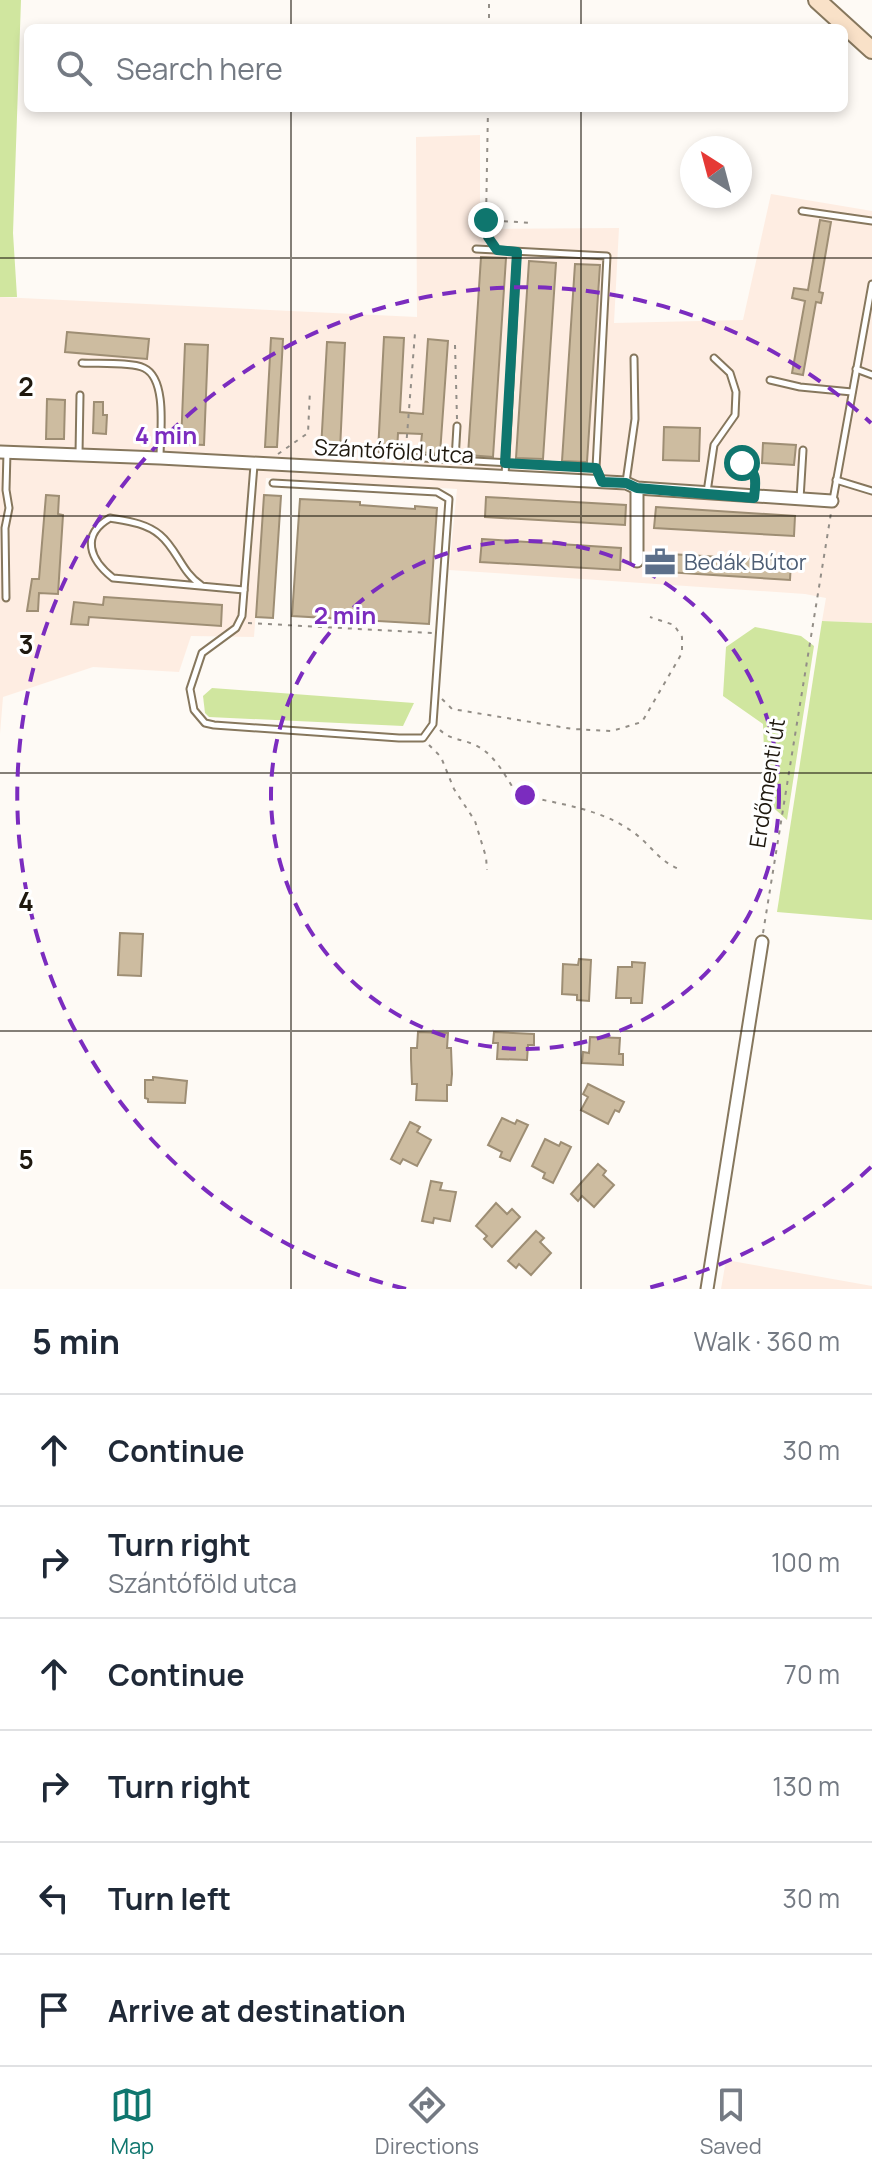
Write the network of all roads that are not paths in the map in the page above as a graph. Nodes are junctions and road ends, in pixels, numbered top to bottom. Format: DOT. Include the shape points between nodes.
graph roads {
  1 [pos="817,0"];
  2 [pos="843,24"];
  3 [pos="848,28"];
  4 [pos="872,50"];
  5 [pos="802,211"];
  6 [pos="872,221"];
  7 [pos="476,249"];
  8 [pos="517,252"];
  9 [pos="872,284"];
  10 [pos="634,358"];
  11 [pos="714,358"];
  12 [pos="82,363"];
  13 [pos="856,369"];
  14 [pos="872,375"];
  15 [pos="770,380"];
  16 [pos="852,392"];
  17 [pos="80,395"];
  18 [pos="457,426"];
  19 [pos="803,450"];
  20 [pos="3,452"];
  21 [pos="79,455"];
  22 [pos="405,457"];
  23 [pos="160,458"];
  24 [pos="455,460"];
  25 [pos="505,463"];
  26 [pos="742,463"];
  27 [pos="254,464"];
  28 [pos="596,468"];
  29 [pos="505,477"];
  30 [pos="836,480"];
  31 [pos="602,482"];
  32 [pos="273,483"];
  33 [pos="632,486"];
  34 [pos="872,491"];
  35 [pos="707,493"];
  36 [pos="754,498"];
  37 [pos="800,500"];
  38 [pos="832,501"];
  39 [pos="637,561"];
  40 [pos="201,585"];
  41 [pos="244,590"];
  42 [pos="6,598"];
  43 [pos="762,942"];
  44 [pos="707,1289"];
  1 -- 2 [label="street"];
  3 -- 4 [label="street"];
  5 -- 6 [label="lane"];
  7 -- 8 [label="lane"];
  8 -- 25 [label="lane"];
  8 -- 28 [label="lane" via="607,256"];
  9 -- 13 [label="lane"];
  10 -- 33 [label="lane"];
  11 -- 35 [label="lane" via="730,373 735,415 714,445"];
  12 -- 23 [label="lane" via="143,367 152,374 161,392"];
  13 -- 14 [label="lane"];
  13 -- 16 [label="lane"];
  15 -- 16 [label="lane"];
  16 -- 30 [label="lane"];
  17 -- 21 [label="lane"];
  18 -- 24 [label="lane"];
  19 -- 37 [label="lane"];
  20 -- 21 [label="street, Szántóföld utca"];
  20 -- 42 [label="lane" via="9,508"];
  21 -- 23 [label="street, Szántóföld utca"];
  22 -- 24 [label="lane"];
  23 -- 27 [label="street, Szántóföld utca"];
  24 -- 25 [label="lane"];
  25 -- 28 [label="lane"];
  25 -- 29 [label="lane"];
  26 -- 36 [label="lane" via="756,477"];
  27 -- 29 [label="street, Szántóföld utca"];
  27 -- 41 [label="lane"];
  28 -- 31 [label="lane"];
  29 -- 31 [label="street, Szántóföld utca"];
  30 -- 34 [label="lane"];
  30 -- 38 [label="lane"];
  31 -- 33 [label="street, Szántóföld utca"];
  32 -- 41 [label="lane" via="437,492 449,499 433,724 423,738 205,723 194,710 190,689 202,653 236,628"];
  33 -- 35 [label="street, Szántóföld utca"];
  33 -- 39 [label="street"];
  35 -- 36 [label="street, Szántóföld utca"];
  36 -- 37 [label="street, Szántóföld utca"];
  37 -- 38 [label="street, Szántóföld utca"];
  40 -- 40 [label="lane" via="113,578 93,553 91,538 98,524 110,518 161,535 189,577"];
  40 -- 41 [label="lane"];
  43 -- 44 [label="street"];
}
